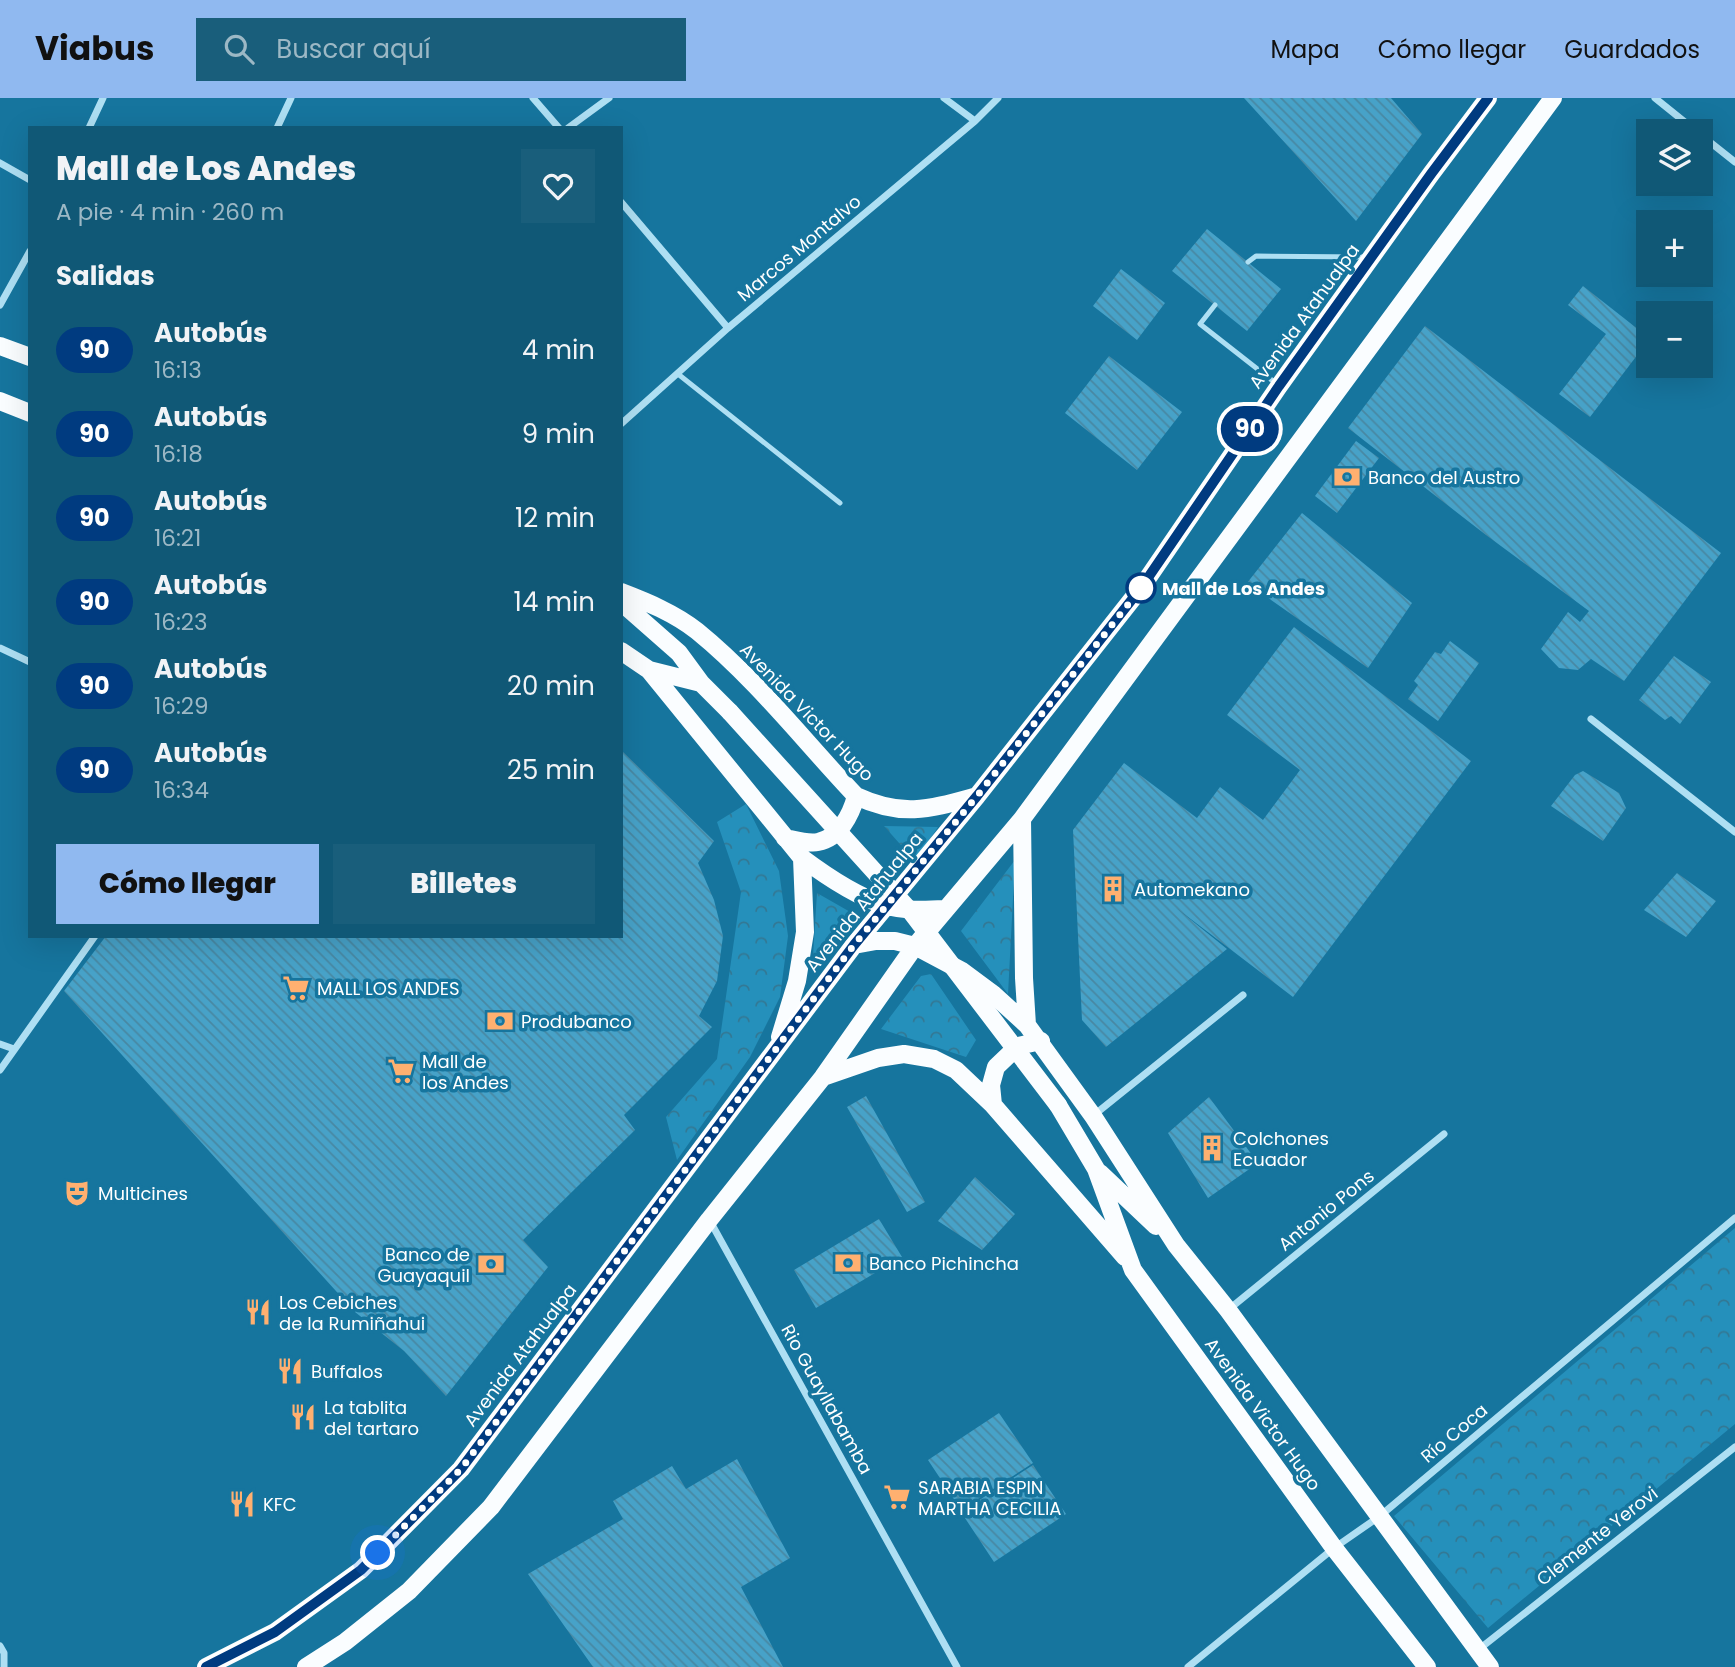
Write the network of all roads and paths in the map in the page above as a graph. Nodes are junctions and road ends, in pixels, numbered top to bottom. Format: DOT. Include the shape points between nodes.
graph roads {
  1 [pos="103,98"];
  2 [pos="291,98"];
  3 [pos="533,98"];
  4 [pos="609,98"];
  5 [pos="944,98"];
  6 [pos="998,98"];
  7 [pos="1488,98"];
  8 [pos="1553,98"];
  9 [pos="1655,98"];
  10 [pos="1681,119"];
  11 [pos="975,121"];
  12 [pos="90,126"];
  13 [pos="278,126"];
  14 [pos="557,126"];
  15 [pos="571,126"];
  16 [pos="1713,145"];
  17 [pos="1735,162"];
  18 [pos="0,163"];
  19 [pos="28,179"];
  20 [pos="623,204"];
  21 [pos="28,255"];
  22 [pos="1372,257"];
  23 [pos="1248,262"];
  24 [pos="0,305"];
  25 [pos="1215,305"];
  26 [pos="728,328"];
  27 [pos="0,346"];
  28 [pos="28,356"];
  29 [pos="678,374"];
  30 [pos="1279,386"];
  31 [pos="0,401"];
  32 [pos="28,412"];
  33 [pos="623,422"];
  34 [pos="840,503"];
  35 [pos="623,593"];
  36 [pos="623,604"];
  37 [pos="0,648"];
  38 [pos="623,652"];
  39 [pos="28,661"];
  40 [pos="649,670"];
  41 [pos="701,683"];
  42 [pos="1591,719"];
  43 [pos="856,796"];
  44 [pos="977,796"];
  45 [pos="1022,819"];
  46 [pos="1735,832"];
  47 [pos="785,838"];
  48 [pos="802,858"];
  49 [pos="885,906"];
  50 [pos="945,909"];
  51 [pos="94,938"];
  52 [pos="854,945"];
  53 [pos="915,946"];
  54 [pos="1243,995"];
  55 [pos="1027,1025"];
  56 [pos="1041,1041"];
  57 [pos="0,1044"];
  58 [pos="14,1048"];
  59 [pos="776,1049"];
  60 [pos="0,1070"];
  61 [pos="822,1077"];
  62 [pos="993,1105"];
  63 [pos="1093,1116"];
  64 [pos="1444,1134"];
  65 [pos="1096,1169"];
  66 [pos="1735,1218"];
  67 [pos="709,1220"];
  68 [pos="1176,1245"];
  69 [pos="1130,1263"];
  70 [pos="1228,1310"];
  71 [pos="1735,1447"];
  72 [pos="1380,1516"];
  73 [pos="1334,1548"];
  74 [pos="0,1646"];
  75 [pos="1478,1650"];
  76 [pos="4,1667"];
  77 [pos="206,1667"];
  78 [pos="306,1667"];
  79 [pos="957,1667"];
  80 [pos="1188,1667"];
  81 [pos="1427,1667"];
  82 [pos="1490,1667"];
  1 -- 12 [label="street"];
  2 -- 13 [label="street"];
  3 -- 14 [label="street"];
  4 -- 15 [label="street"];
  5 -- 11 [label="street"];
  6 -- 11 [label="street, Marcos Montalvo"];
  7 -- 22 [label="main road, Avenida Atahualpa"];
  8 -- 45 [label="main road"];
  9 -- 10 [label="street"];
  11 -- 26 [label="street, Marcos Montalvo"];
  16 -- 17 [label="street"];
  18 -- 19 [label="street"];
  20 -- 26 [label="street"];
  21 -- 24 [label="street"];
  22 -- 23 [label="lane" via="1256,256"];
  22 -- 30 [label="main road, Avenida Atahualpa"];
  25 -- 30 [label="lane" via="1200,324"];
  26 -- 29 [label="street, Marcos Montalvo"];
  27 -- 28 [label="main road"];
  29 -- 33 [label="street, Marcos Montalvo"];
  29 -- 34 [label="lane"];
  30 -- 44 [label="main road, Avenida Atahualpa" via="1141,588"];
  31 -- 32 [label="main road"];
  35 -- 43 [label="main road, Avenida Victor Hugo" via="657,606 695,630 747,677"];
  36 -- 41 [label="main road, Avenida Victor Hugo" via="679,653"];
  37 -- 39 [label="street"];
  38 -- 40 [label="main road"];
  40 -- 41 [label="main road"];
  40 -- 47 [label="main road"];
  41 -- 65 [label="main road, Avenida Victor Hugo, bridge" via="912,914 1058,1105"];
  42 -- 46 [label="street"];
  43 -- 44 [label="main road, Avenida Victor Hugo" via="879,807 903,810 934,808"];
  43 -- 47 [label="main road" via="852,812 828,838 810,842"];
  44 -- 49 [label="main road, Avenida Atahualpa"];
  45 -- 50 [label="main road"];
  45 -- 55 [label="main road"];
  47 -- 48 [label="main road"];
  48 -- 49 [label="main road"];
  48 -- 59 [label="main road" via="805,932 797,981"];
  49 -- 50 [label="main road"];
  49 -- 52 [label="main road, Avenida Atahualpa"];
  50 -- 53 [label="main road"];
  51 -- 58 [label="street"];
  52 -- 53 [label="main road, Avenida Victor Hugo" via="895,941"];
  52 -- 59 [label="main road, Avenida Atahualpa"];
  53 -- 55 [label="main road, Avenida Victor Hugo" via="962,971"];
  53 -- 61 [label="main road"];
  54 -- 63 [label="street"];
  55 -- 56 [label="main road, Avenida Victor Hugo"];
  56 -- 62 [label="main road" via="1018,1046 996,1067 991,1085"];
  56 -- 63 [label="main road, Avenida Victor Hugo"];
  57 -- 58 [label="street"];
  58 -- 60 [label="street"];
  59 -- 77 [label="main road, Avenida Atahualpa" via="461,1469 361,1570 275,1632"];
  61 -- 62 [label="main road" via="904,1054 934,1059 956,1070"];
  61 -- 67 [label="main road"];
  62 -- 69 [label="main road"];
  63 -- 68 [label="main road, Avenida Victor Hugo"];
  64 -- 70 [label="street, Antonio Pons"];
  65 -- 68 [label="main road, Avenida Victor Hugo"];
  65 -- 69 [label="main road, Avenida Victor Hugo"];
  66 -- 72 [label="street, Río Coca"];
  67 -- 78 [label="main road" via="491,1507 409,1591"];
  67 -- 79 [label="street, Rio Guayllabamba"];
  68 -- 70 [label="main road, Avenida Victor Hugo"];
  69 -- 73 [label="main road, Avenida Victor Hugo"];
  70 -- 72 [label="main road, Avenida Victor Hugo"];
  71 -- 75 [label="street, Clemente Yerovi"];
  72 -- 73 [label="street, Río Coca"];
  72 -- 75 [label="main road, Avenida Victor Hugo"];
  73 -- 80 [label="street, Río Coca"];
  73 -- 81 [label="main road, Avenida Victor Hugo"];
  74 -- 76 [label="street"];
  75 -- 82 [label="main road, Avenida Victor Hugo"];
}
